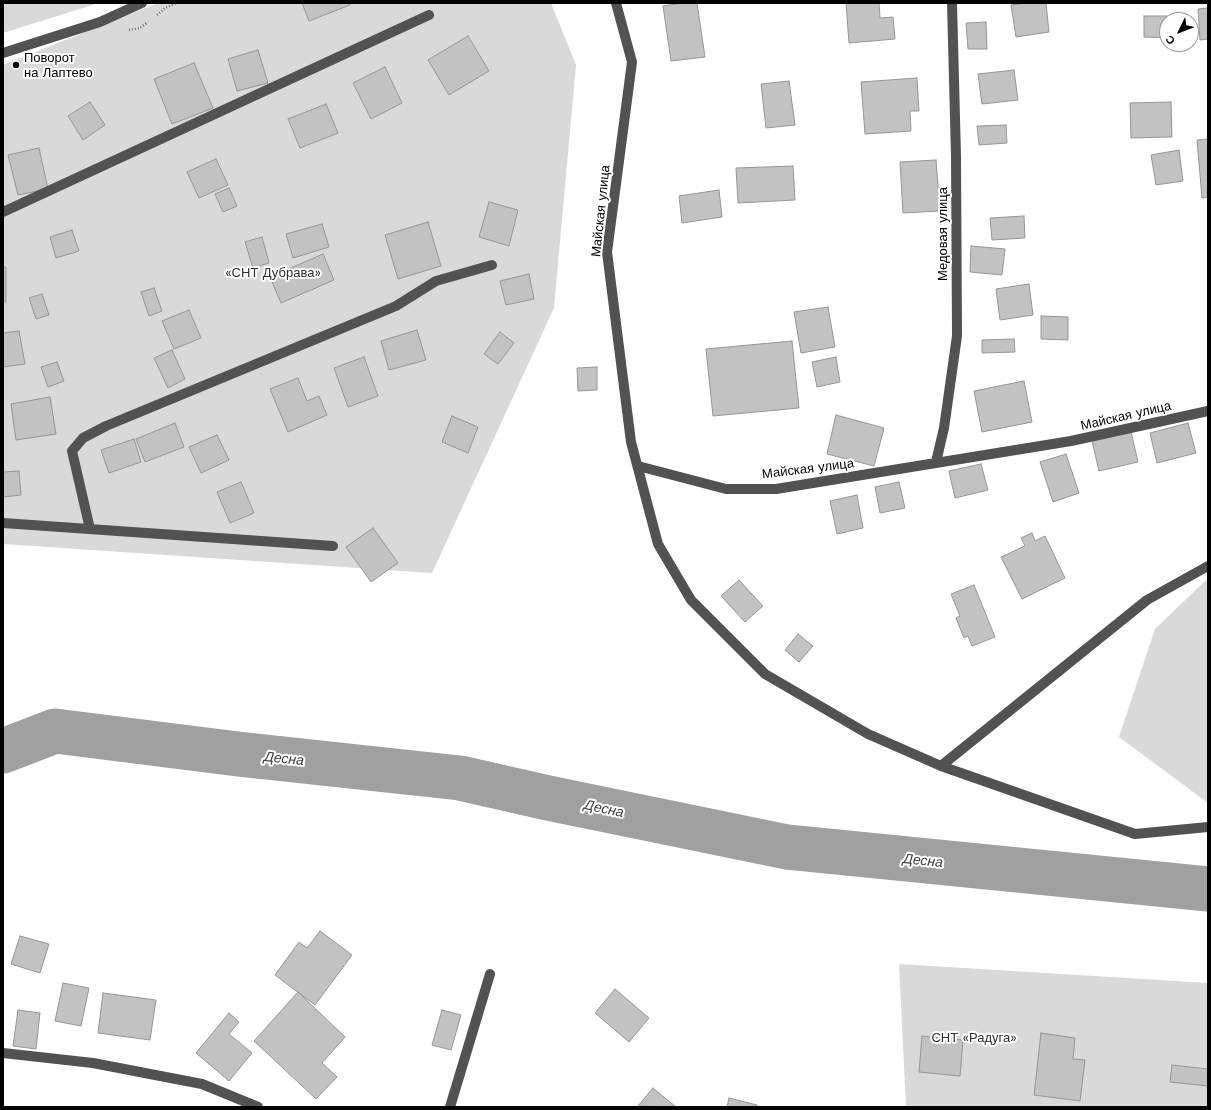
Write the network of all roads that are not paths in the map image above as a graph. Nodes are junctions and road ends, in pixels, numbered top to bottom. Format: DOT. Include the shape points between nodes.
graph roads {
  1 [pos="142,3"];
  2 [pos="616,3"];
  3 [pos="952,3"];
  4 [pos="429,15"];
  5 [pos="3,53"];
  6 [pos="3,212"];
  7 [pos="492,265"];
  8 [pos="1208,411"];
  9 [pos="936,462"];
  10 [pos="638,466"];
  11 [pos="3,523"];
  12 [pos="90,529"];
  13 [pos="334,546"];
  14 [pos="1208,566"];
  15 [pos="941,766"];
  16 [pos="1208,827"];
  17 [pos="490,974"];
  18 [pos="3,1053"];
  19 [pos="258,1107"];
  20 [pos="450,1107"];
  1 -- 5 [label="street" via="100,22"];
  2 -- 10 [label="street, Майская улица" via="632,62 607,252 631,442"];
  3 -- 9 [label="street, Медовая улица" via="957,336 944,428"];
  4 -- 6 [label="street"];
  7 -- 12 [label="street" via="436,281 396,306 106,426 83,438 72,451"];
  8 -- 9 [label="street, Майская улица" via="1071,441"];
  9 -- 10 [label="street, Майская улица" via="776,489 726,489"];
  10 -- 15 [label="street" via="658,544 691,600 701,611 765,674 868,734"];
  11 -- 12 [label="street"];
  12 -- 13 [label="street"];
  14 -- 15 [label="street" via="1147,600"];
  15 -- 16 [label="street" via="1135,834"];
  17 -- 20 [label="street"];
  18 -- 19 [label="street" via="93,1063 202,1084"];
}
